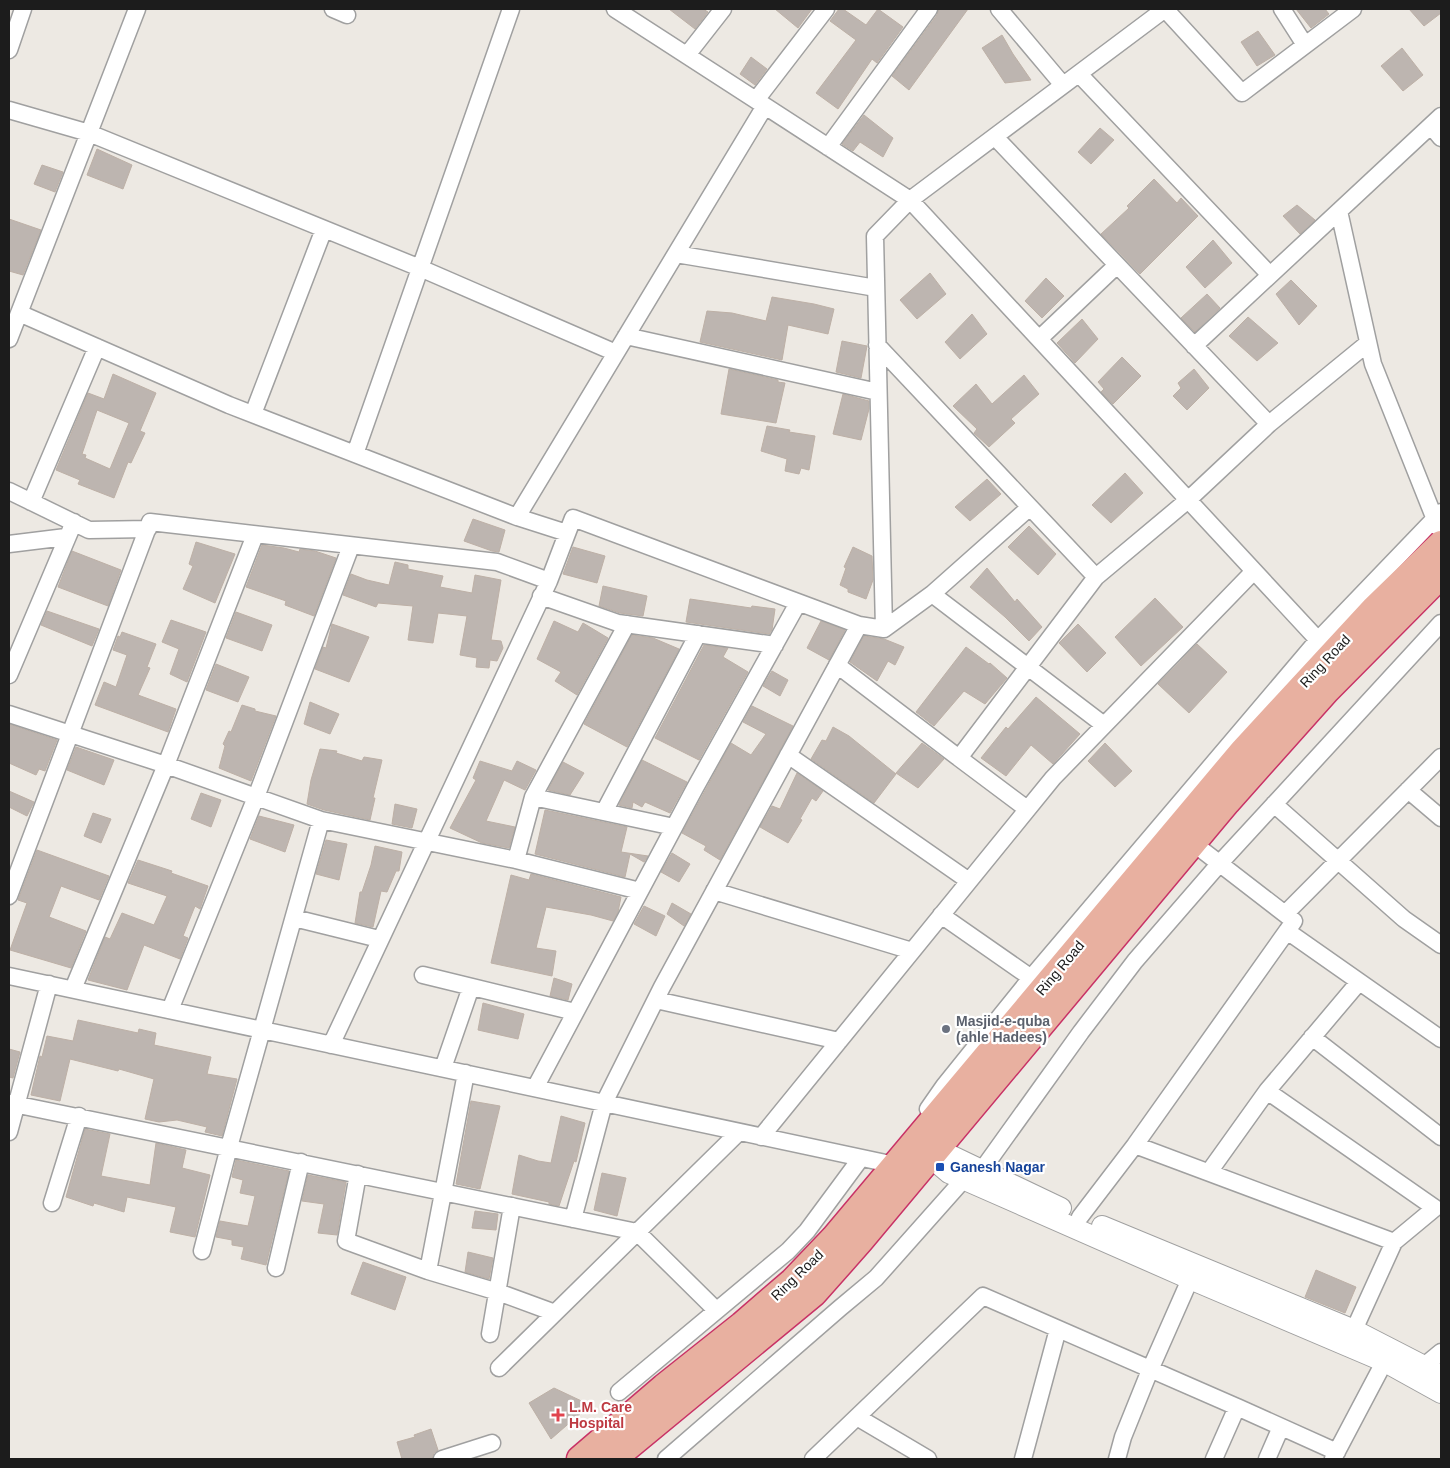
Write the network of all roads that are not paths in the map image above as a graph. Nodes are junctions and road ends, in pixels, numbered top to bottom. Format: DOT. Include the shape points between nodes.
graph roads {
  1 [pos="23,9"];
  2 [pos="137,9"];
  3 [pos="510,9"];
  4 [pos="615,9"];
  5 [pos="723,9"];
  6 [pos="826,9"];
  7 [pos="929,9"];
  8 [pos="999,9"];
  9 [pos="1282,9"];
  10 [pos="1353,9"];
  11 [pos="1305,45"];
  12 [pos="9,50"];
  13 [pos="687,55"];
  14 [pos="1079,74"];
  15 [pos="1063,86"];
  16 [pos="761,103"];
  17 [pos="9,110"];
  18 [pos="1438,127"];
  19 [pos="89,133"];
  20 [pos="995,137"];
  21 [pos="828,147"];
  22 [pos="910,200"];
  23 [pos="1339,211"];
  24 [pos="324,229"];
  25 [pos="676,254"];
  26 [pos="1117,264"];
  27 [pos="420,268"];
  28 [pos="1270,276"];
  29 [pos="876,288"];
  30 [pos="19,313"];
  31 [pos="626,336"];
  32 [pos="9,339"];
  33 [pos="1039,339"];
  34 [pos="1368,343"];
  35 [pos="877,345"];
  36 [pos="1194,346"];
  37 [pos="97,348"];
  38 [pos="616,353"];
  39 [pos="878,392"];
  40 [pos="253,414"];
  41 [pos="1269,424"];
  42 [pos="355,454"];
  43 [pos="9,491"];
  44 [pos="1188,500"];
  45 [pos="31,502"];
  46 [pos="1030,507"];
  47 [pos="1438,515"];
  48 [pos="517,517"];
  49 [pos="74,522"];
  50 [pos="148,529"];
  51 [pos="567,532"];
  52 [pos="255,535"];
  53 [pos="1441,536"];
  54 [pos="66,537"];
  55 [pos="9,544"];
  56 [pos="1441,544"];
  57 [pos="351,546"];
  58 [pos="1254,572"];
  59 [pos="1441,575"];
  60 [pos="1096,577"];
  61 [pos="545,588"];
  62 [pos="932,594"];
  63 [pos="798,603"];
  64 [pos="1441,623"];
  65 [pos="627,624"];
  66 [pos="859,625"];
  67 [pos="884,629"];
  68 [pos="698,634"];
  69 [pos="775,645"];
  70 [pos="1324,647"];
  71 [pos="837,665"];
  72 [pos="1026,667"];
  73 [pos="9,675"];
  74 [pos="9,714"];
  75 [pos="1104,725"];
  76 [pos="70,735"];
  77 [pos="788,755"];
  78 [pos="1441,757"];
  79 [pos="958,758"];
  80 [pos="166,765"];
  81 [pos="1408,790"];
  82 [pos="256,797"];
  83 [pos="533,797"];
  84 [pos="1274,804"];
  85 [pos="1027,809"];
  86 [pos="604,812"];
  87 [pos="1441,818"];
  88 [pos="321,820"];
  89 [pos="674,827"];
  90 [pos="425,841"];
  91 [pos="1193,843"];
  92 [pos="516,860"];
  93 [pos="1338,861"];
  94 [pos="1220,863"];
  95 [pos="969,882"];
  96 [pos="640,891"];
  97 [pos="714,891"];
  98 [pos="9,896"];
  99 [pos="1285,914"];
  100 [pos="941,916"];
  101 [pos="294,918"];
  102 [pos="1286,931"];
  103 [pos="380,939"];
  104 [pos="1441,945"];
  105 [pos="912,951"];
  106 [pos="423,975"];
  107 [pos="9,976"];
  108 [pos="1038,982"];
  109 [pos="1359,982"];
  110 [pos="49,984"];
  111 [pos="472,986"];
  112 [pos="73,989"];
  113 [pos="656,1000"];
  114 [pos="170,1010"];
  115 [pos="575,1012"];
  116 [pos="264,1030"];
  117 [pos="1312,1037"];
  118 [pos="1441,1039"];
  119 [pos="839,1041"];
  120 [pos="331,1045"];
  121 [pos="443,1068"];
  122 [pos="466,1074"];
  123 [pos="535,1088"];
  124 [pos="1267,1091"];
  125 [pos="604,1103"];
  126 [pos="13,1104"];
  127 [pos="79,1116"];
  128 [pos="9,1132"];
  129 [pos="739,1132"];
  130 [pos="761,1136"];
  131 [pos="1441,1137"];
  132 [pos="1135,1145"];
  133 [pos="229,1147"];
  134 [pos="917,1152"];
  135 [pos="861,1158"];
  136 [pos="301,1162"];
  137 [pos="982,1170"];
  138 [pos="1209,1172"];
  139 [pos="358,1174"];
  140 [pos="964,1179"];
  141 [pos="443,1192"];
  142 [pos="52,1203"];
  143 [pos="512,1206"];
  144 [pos="1438,1210"];
  145 [pos="1080,1217"];
  146 [pos="573,1219"];
  147 [pos="637,1232"];
  148 [pos="1394,1242"];
  149 [pos="202,1251"];
  150 [pos="276,1268"];
  151 [pos="428,1271"];
  152 [pos="1193,1272"];
  153 [pos="498,1292"];
  154 [pos="716,1310"];
  155 [pos="555,1313"];
  156 [pos="1058,1329"];
  157 [pos="1354,1330"];
  158 [pos="490,1334"];
  159 [pos="1441,1352"];
  160 [pos="1388,1356"];
  161 [pos="1424,1366"];
  162 [pos="499,1368"];
  163 [pos="1150,1370"];
  164 [pos="1441,1376"];
  165 [pos="619,1392"];
  166 [pos="1441,1393"];
  167 [pos="1237,1407"];
  168 [pos="857,1417"];
  169 [pos="1281,1427"];
  170 [pos="492,1443"];
  171 [pos="1335,1456"];
  172 [pos="442,1459"];
  173 [pos="580,1459"];
  174 [pos="612,1459"];
  175 [pos="666,1459"];
  176 [pos="813,1459"];
  177 [pos="928,1459"];
  178 [pos="1023,1459"];
  179 [pos="1117,1459"];
  180 [pos="1214,1459"];
  181 [pos="1267,1459"];
  1 -- 12 [label="street"];
  2 -- 19 [label="street"];
  3 -- 27 [label="street"];
  4 -- 13 [label="street"];
  5 -- 13 [label="street"];
  6 -- 16 [label="street"];
  7 -- 21 [label="street"];
  8 -- 15 [label="street"];
  9 -- 11 [label="street"];
  10 -- 11 [label="street"];
  11 -- 14 [label="street" via="1242,93 1166,9"];
  13 -- 16 [label="street"];
  14 -- 15 [label="street"];
  14 -- 28 [label="street"];
  15 -- 20 [label="street"];
  16 -- 21 [label="street"];
  16 -- 25 [label="street"];
  17 -- 19 [label="street"];
  18 -- 23 [label="street"];
  19 -- 24 [label="street"];
  19 -- 30 [label="street"];
  20 -- 22 [label="street"];
  20 -- 26 [label="street"];
  21 -- 22 [label="street"];
  22 -- 29 [label="street" via="875,236"];
  22 -- 33 [label="street"];
  23 -- 28 [label="street"];
  23 -- 34 [label="street"];
  24 -- 27 [label="street"];
  24 -- 40 [label="street"];
  25 -- 29 [label="street"];
  25 -- 31 [label="street"];
  26 -- 33 [label="street"];
  26 -- 36 [label="street"];
  27 -- 38 [label="street"];
  27 -- 42 [label="street"];
  28 -- 36 [label="street"];
  29 -- 35 [label="street"];
  30 -- 32 [label="street"];
  30 -- 37 [label="street"];
  31 -- 38 [label="street"];
  31 -- 39 [label="street"];
  33 -- 44 [label="street"];
  34 -- 41 [label="street"];
  34 -- 47 [label="street" via="1373,364"];
  35 -- 39 [label="street"];
  35 -- 46 [label="street"];
  36 -- 41 [label="street"];
  37 -- 40 [label="street"];
  37 -- 45 [label="street"];
  38 -- 48 [label="street"];
  39 -- 67 [label="street"];
  40 -- 42 [label="street"];
  41 -- 44 [label="street"];
  42 -- 48 [label="street"];
  43 -- 45 [label="street"];
  44 -- 58 [label="street"];
  44 -- 60 [label="street"];
  45 -- 49 [label="street"];
  46 -- 60 [label="street"];
  46 -- 62 [label="street"];
  47 -- 53 [label="street"];
  47 -- 70 [label="street"];
  48 -- 51 [label="street"];
  49 -- 50 [label="street" via="89,530"];
  49 -- 54 [label="street"];
  50 -- 52 [label="street" via="150,522"];
  50 -- 76 [label="street"];
  51 -- 61 [label="street"];
  51 -- 63 [label="street" via="573,518"];
  52 -- 57 [label="street"];
  52 -- 80 [label="street"];
  54 -- 55 [label="street"];
  54 -- 73 [label="street"];
  56 -- 70 [label="highway, Ring Road" via="1374,609"];
  57 -- 61 [label="street" via="497,562"];
  57 -- 82 [label="street"];
  58 -- 70 [label="street"];
  58 -- 75 [label="street"];
  59 -- 91 [label="highway, Ring Road" via="1326,691"];
  60 -- 72 [label="street"];
  61 -- 65 [label="street" via="618,623"];
  61 -- 90 [label="street"];
  62 -- 67 [label="street"];
  62 -- 72 [label="street"];
  63 -- 66 [label="street"];
  63 -- 69 [label="street"];
  64 -- 84 [label="street"];
  65 -- 68 [label="street"];
  65 -- 83 [label="street"];
  66 -- 67 [label="street"];
  66 -- 71 [label="street"];
  68 -- 69 [label="street"];
  68 -- 86 [label="street"];
  69 -- 89 [label="street"];
  70 -- 108 [label="highway, Ring Road" via="1242,752"];
  71 -- 77 [label="street"];
  71 -- 79 [label="street"];
  72 -- 75 [label="street"];
  72 -- 79 [label="street"];
  74 -- 76 [label="street"];
  75 -- 85 [label="street"];
  76 -- 80 [label="street"];
  76 -- 98 [label="street"];
  77 -- 95 [label="street"];
  77 -- 97 [label="street"];
  78 -- 81 [label="street"];
  79 -- 85 [label="street"];
  80 -- 82 [label="street"];
  80 -- 112 [label="street"];
  81 -- 87 [label="street"];
  81 -- 93 [label="street"];
  82 -- 88 [label="street"];
  82 -- 114 [label="street"];
  83 -- 86 [label="street"];
  83 -- 92 [label="street"];
  84 -- 93 [label="street"];
  84 -- 94 [label="street"];
  85 -- 95 [label="street"];
  86 -- 89 [label="street"];
  88 -- 90 [label="street"];
  88 -- 101 [label="street"];
  89 -- 96 [label="street"];
  90 -- 92 [label="street"];
  90 -- 103 [label="street"];
  91 -- 94 [label="street"];
  91 -- 134 [label="highway, Ring Road"];
  92 -- 96 [label="street"];
  93 -- 99 [label="street"];
  93 -- 104 [label="street"];
  94 -- 99 [label="street"];
  94 -- 137 [label="street" via="1135,961"];
  95 -- 100 [label="street"];
  96 -- 115 [label="street"];
  97 -- 105 [label="street"];
  97 -- 113 [label="street"];
  99 -- 102 [label="street" via="1294,921"];
  100 -- 105 [label="street"];
  100 -- 108 [label="street"];
  101 -- 103 [label="street"];
  101 -- 116 [label="street"];
  102 -- 109 [label="street"];
  102 -- 132 [label="street"];
  103 -- 120 [label="street"];
  105 -- 119 [label="street"];
  106 -- 111 [label="street"];
  107 -- 110 [label="street"];
  108 -- 134 [label="highway, Ring Road"];
  109 -- 117 [label="street"];
  109 -- 118 [label="street"];
  110 -- 112 [label="street"];
  110 -- 126 [label="street"];
  111 -- 115 [label="street"];
  111 -- 121 [label="street"];
  112 -- 114 [label="street"];
  113 -- 119 [label="street"];
  113 -- 125 [label="street"];
  114 -- 116 [label="street"];
  115 -- 123 [label="street"];
  116 -- 120 [label="street"];
  116 -- 133 [label="street"];
  117 -- 124 [label="street"];
  117 -- 131 [label="street"];
  119 -- 130 [label="street"];
  120 -- 121 [label="street"];
  121 -- 122 [label="street"];
  122 -- 123 [label="street"];
  122 -- 141 [label="street"];
  123 -- 125 [label="street"];
  124 -- 138 [label="street"];
  124 -- 144 [label="street"];
  125 -- 129 [label="street"];
  125 -- 146 [label="street"];
  126 -- 127 [label="street"];
  126 -- 128 [label="street"];
  127 -- 133 [label="street"];
  127 -- 142 [label="street"];
  129 -- 130 [label="street"];
  129 -- 147 [label="street"];
  130 -- 135 [label="street"];
  132 -- 138 [label="street"];
  132 -- 145 [label="street"];
  133 -- 136 [label="street"];
  133 -- 149 [label="street"];
  134 -- 135 [label="street"];
  134 -- 137 [label="street" via="952,1156"];
  134 -- 140 [label="street"];
  134 -- 173 [label="highway, Ring Road" via="793,1281"];
  134 -- 174 [label="highway, Ring Road" via="860,1241 814,1293"];
  135 -- 154 [label="street" via="807,1231 788,1251"];
  136 -- 139 [label="street"];
  136 -- 150 [label="street"];
  137 -- 145 [label="street"];
  138 -- 148 [label="street"];
  139 -- 141 [label="street"];
  139 -- 151 [label="street" via="346,1241"];
  140 -- 152 [label="street"];
  140 -- 175 [label="street" via="876,1278"];
  141 -- 143 [label="street"];
  141 -- 151 [label="street"];
  143 -- 146 [label="street"];
  143 -- 153 [label="street"];
  144 -- 148 [label="street"];
  145 -- 152 [label="street"];
  146 -- 147 [label="street"];
  147 -- 154 [label="street"];
  147 -- 155 [label="street"];
  148 -- 157 [label="street"];
  151 -- 153 [label="street"];
  152 -- 157 [label="street"];
  152 -- 160 [label="street"];
  152 -- 163 [label="street"];
  153 -- 155 [label="street"];
  153 -- 158 [label="street"];
  154 -- 165 [label="street"];
  155 -- 162 [label="street"];
  156 -- 163 [label="street"];
  156 -- 168 [label="street" via="983,1296"];
  156 -- 178 [label="street"];
  157 -- 160 [label="street"];
  159 -- 161 [label="street"];
  160 -- 161 [label="street"];
  160 -- 166 [label="street"];
  160 -- 171 [label="street"];
  161 -- 164 [label="street"];
  163 -- 167 [label="street"];
  163 -- 179 [label="street"];
  167 -- 169 [label="street"];
  167 -- 180 [label="street"];
  168 -- 176 [label="street"];
  168 -- 177 [label="street"];
  169 -- 171 [label="street"];
  169 -- 181 [label="street"];
  170 -- 172 [label="street"];
}
